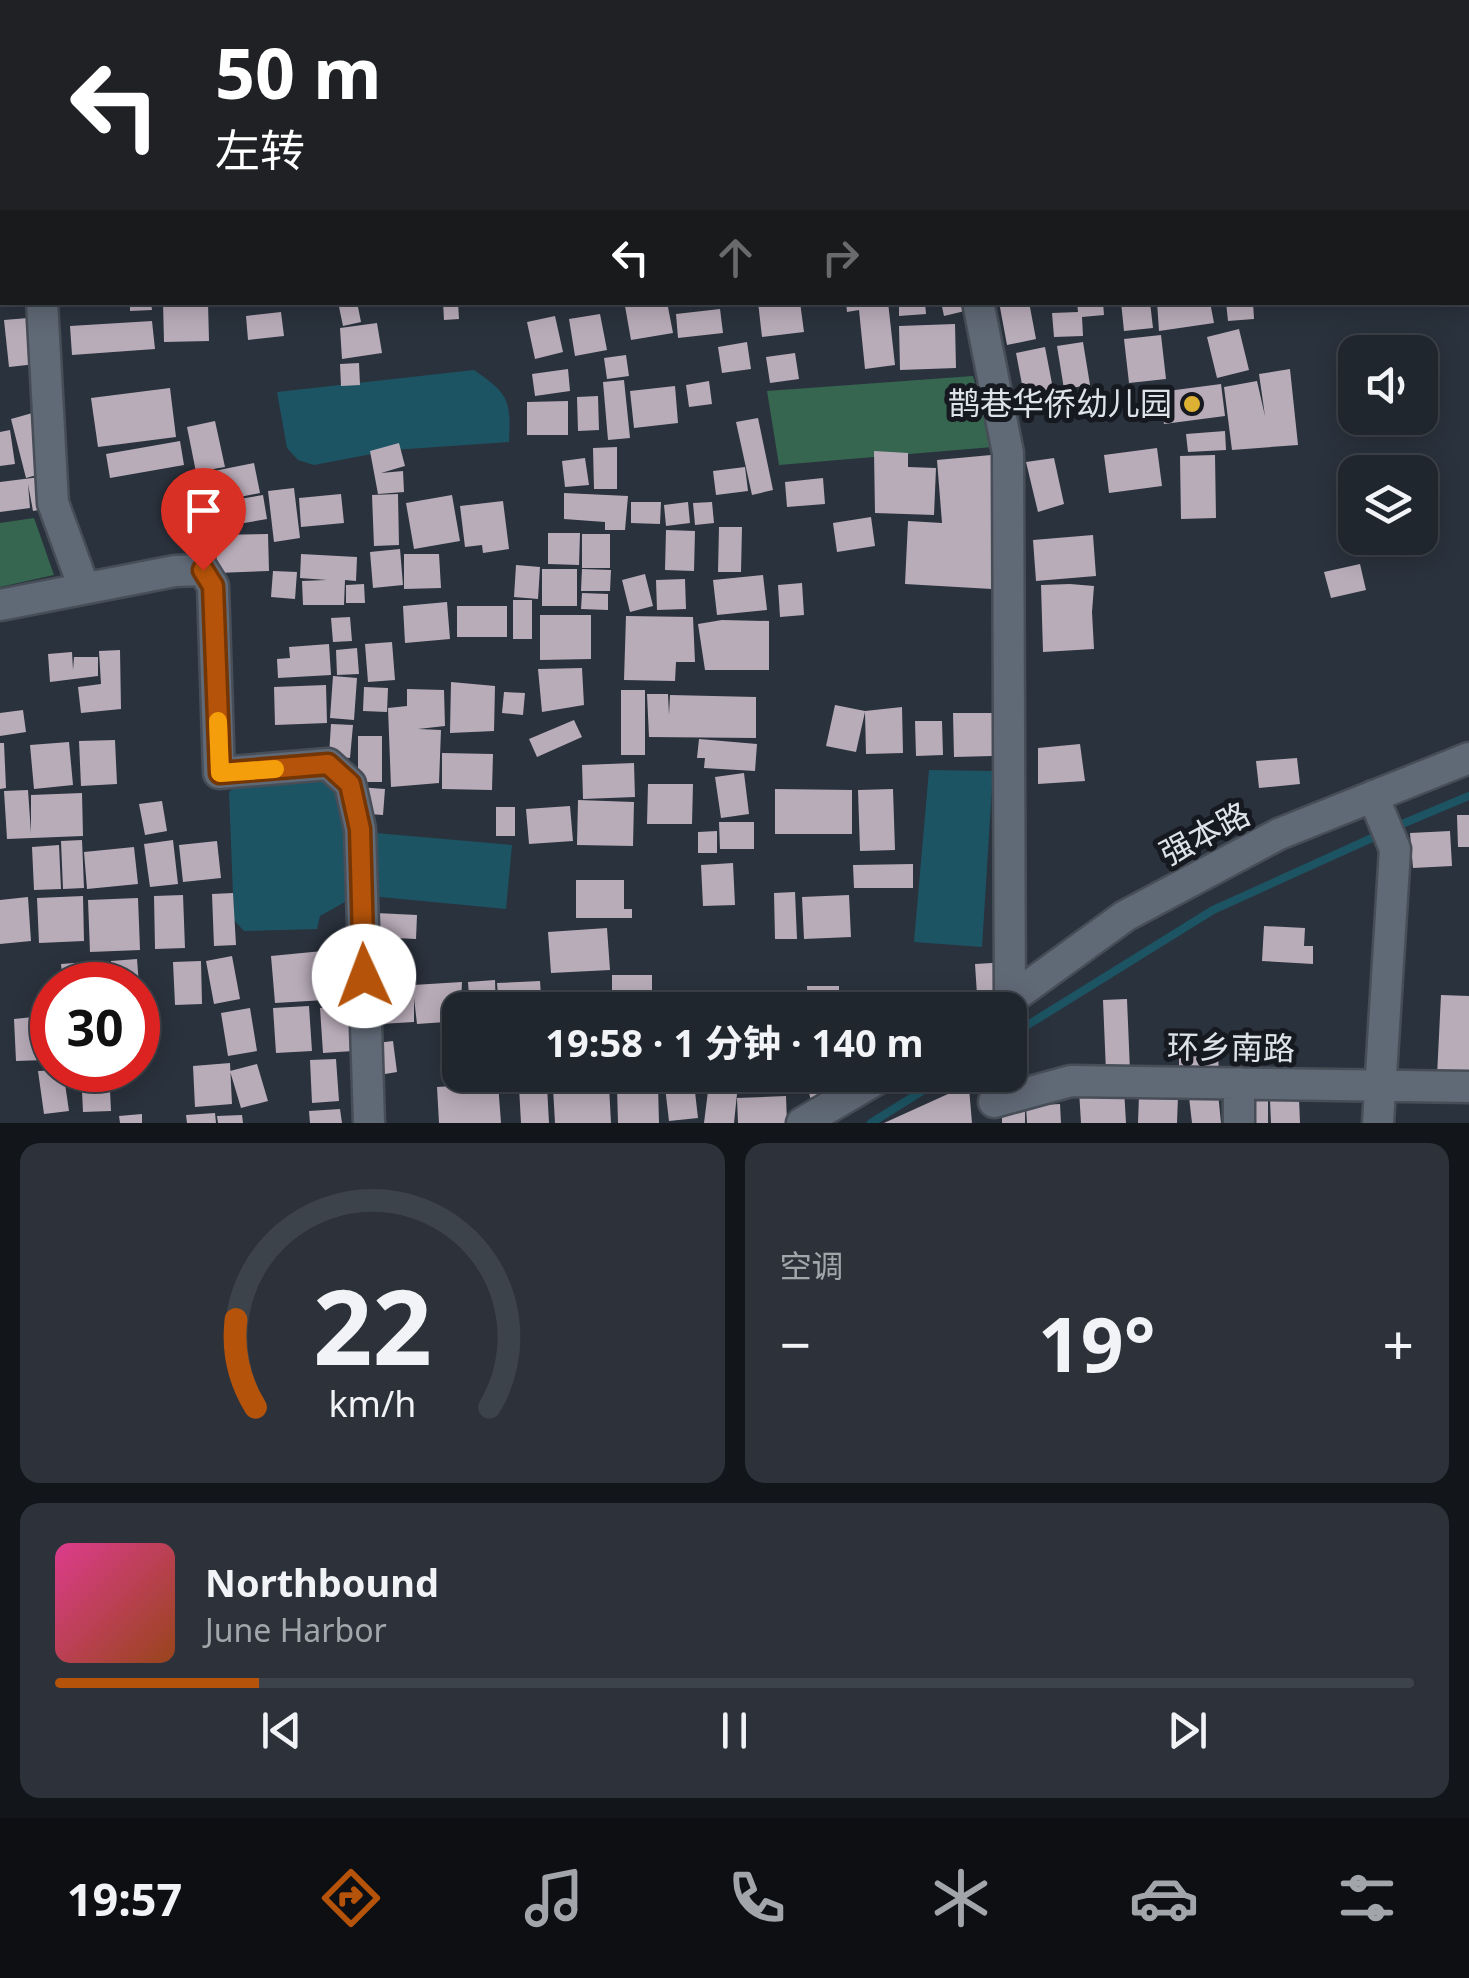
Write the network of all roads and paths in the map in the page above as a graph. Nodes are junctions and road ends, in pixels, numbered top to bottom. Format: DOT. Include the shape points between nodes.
graph roads {
  1 [pos="42,305"];
  2 [pos="979,305"];
  3 [pos="84,588"];
  4 [pos="0,605"];
  5 [pos="1469,758"];
  6 [pos="1383,819"];
  7 [pos="1006,992"];
  8 [pos="1027,992"];
  9 [pos="1239,1084"];
  10 [pos="1382,1086"];
  11 [pos="1469,1087"];
  12 [pos="855,1092"];
  13 [pos="994,1100"];
  14 [pos="369,1123"];
  15 [pos="802,1123"];
  16 [pos="1239,1123"];
  17 [pos="1378,1123"];
  1 -- 3 [label="street" via="53,503"];
  2 -- 7 [label="street" via="1008,453"];
  3 -- 4 [label="street"];
  3 -- 14 [label="street" via="203,570 213,586 220,773 328,764 350,784 360,829"];
  5 -- 6 [label="street, 强本路"];
  6 -- 8 [label="street, 强本路" via="1279,834 1126,916"];
  6 -- 10 [label="street" via="1395,849"];
  9 -- 10 [label="street, 环乡南路"];
  9 -- 13 [label="street, 环乡南路" via="1071,1081"];
  9 -- 16 [label="street"];
  10 -- 11 [label="street, 环乡南路"];
  10 -- 17 [label="street"];
  12 -- 15 [label="street"];
}
